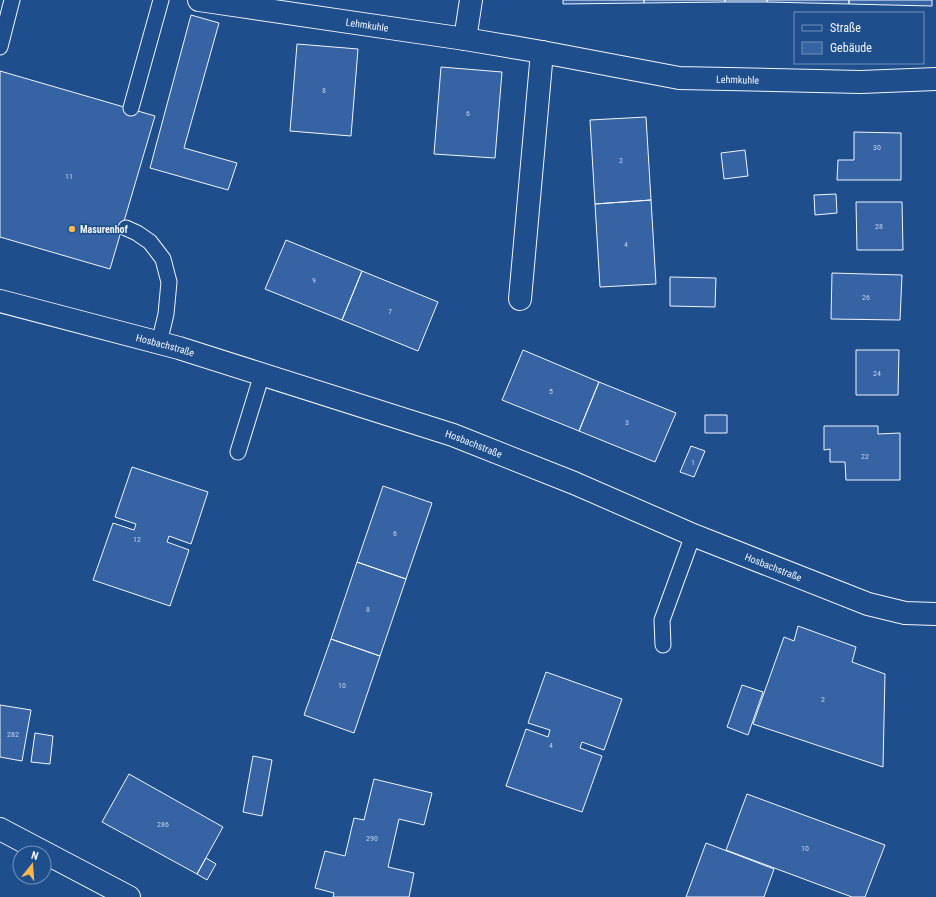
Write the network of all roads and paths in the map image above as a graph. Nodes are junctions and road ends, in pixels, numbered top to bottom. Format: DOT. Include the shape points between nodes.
graph roads {
  1 [pos="12,0"];
  2 [pos="161,0"];
  3 [pos="199,0"];
  4 [pos="471,0"];
  5 [pos="270,5"];
  6 [pos="465,39"];
  7 [pos="0,47"];
  8 [pos="542,52"];
  9 [pos="936,79"];
  10 [pos="130,108"];
  11 [pos="126,228"];
  12 [pos="520,299"];
  13 [pos="0,301"];
  14 [pos="159,343"];
  15 [pos="262,374"];
  16 [pos="238,452"];
  17 [pos="693,534"];
  18 [pos="936,614"];
  19 [pos="663,645"];
  20 [pos="0,830"];
  21 [pos="129,897"];
  1 -- 7 [label="lane"];
  2 -- 10 [label="lane"];
  3 -- 5 [label="street, Lehmkuhle"];
  4 -- 6 [label="street"];
  5 -- 6 [label="street, Lehmkuhle"];
  6 -- 8 [label="street, Lehmkuhle"];
  8 -- 9 [label="street, Lehmkuhle" via="679,78 861,82"];
  8 -- 12 [label="street"];
  11 -- 14 [label="lane" via="150,242 163,259 169,282 166,314"];
  13 -- 14 [label="street, Hosbachstraße"];
  14 -- 15 [label="street, Hosbachstraße"];
  15 -- 16 [label="lane"];
  15 -- 17 [label="street, Hosbachstraße" via="453,435"];
  17 -- 18 [label="street, Hosbachstraße" via="868,604 905,613"];
  17 -- 19 [label="lane" via="662,620"];
  20 -- 21 [label="street"];
}
